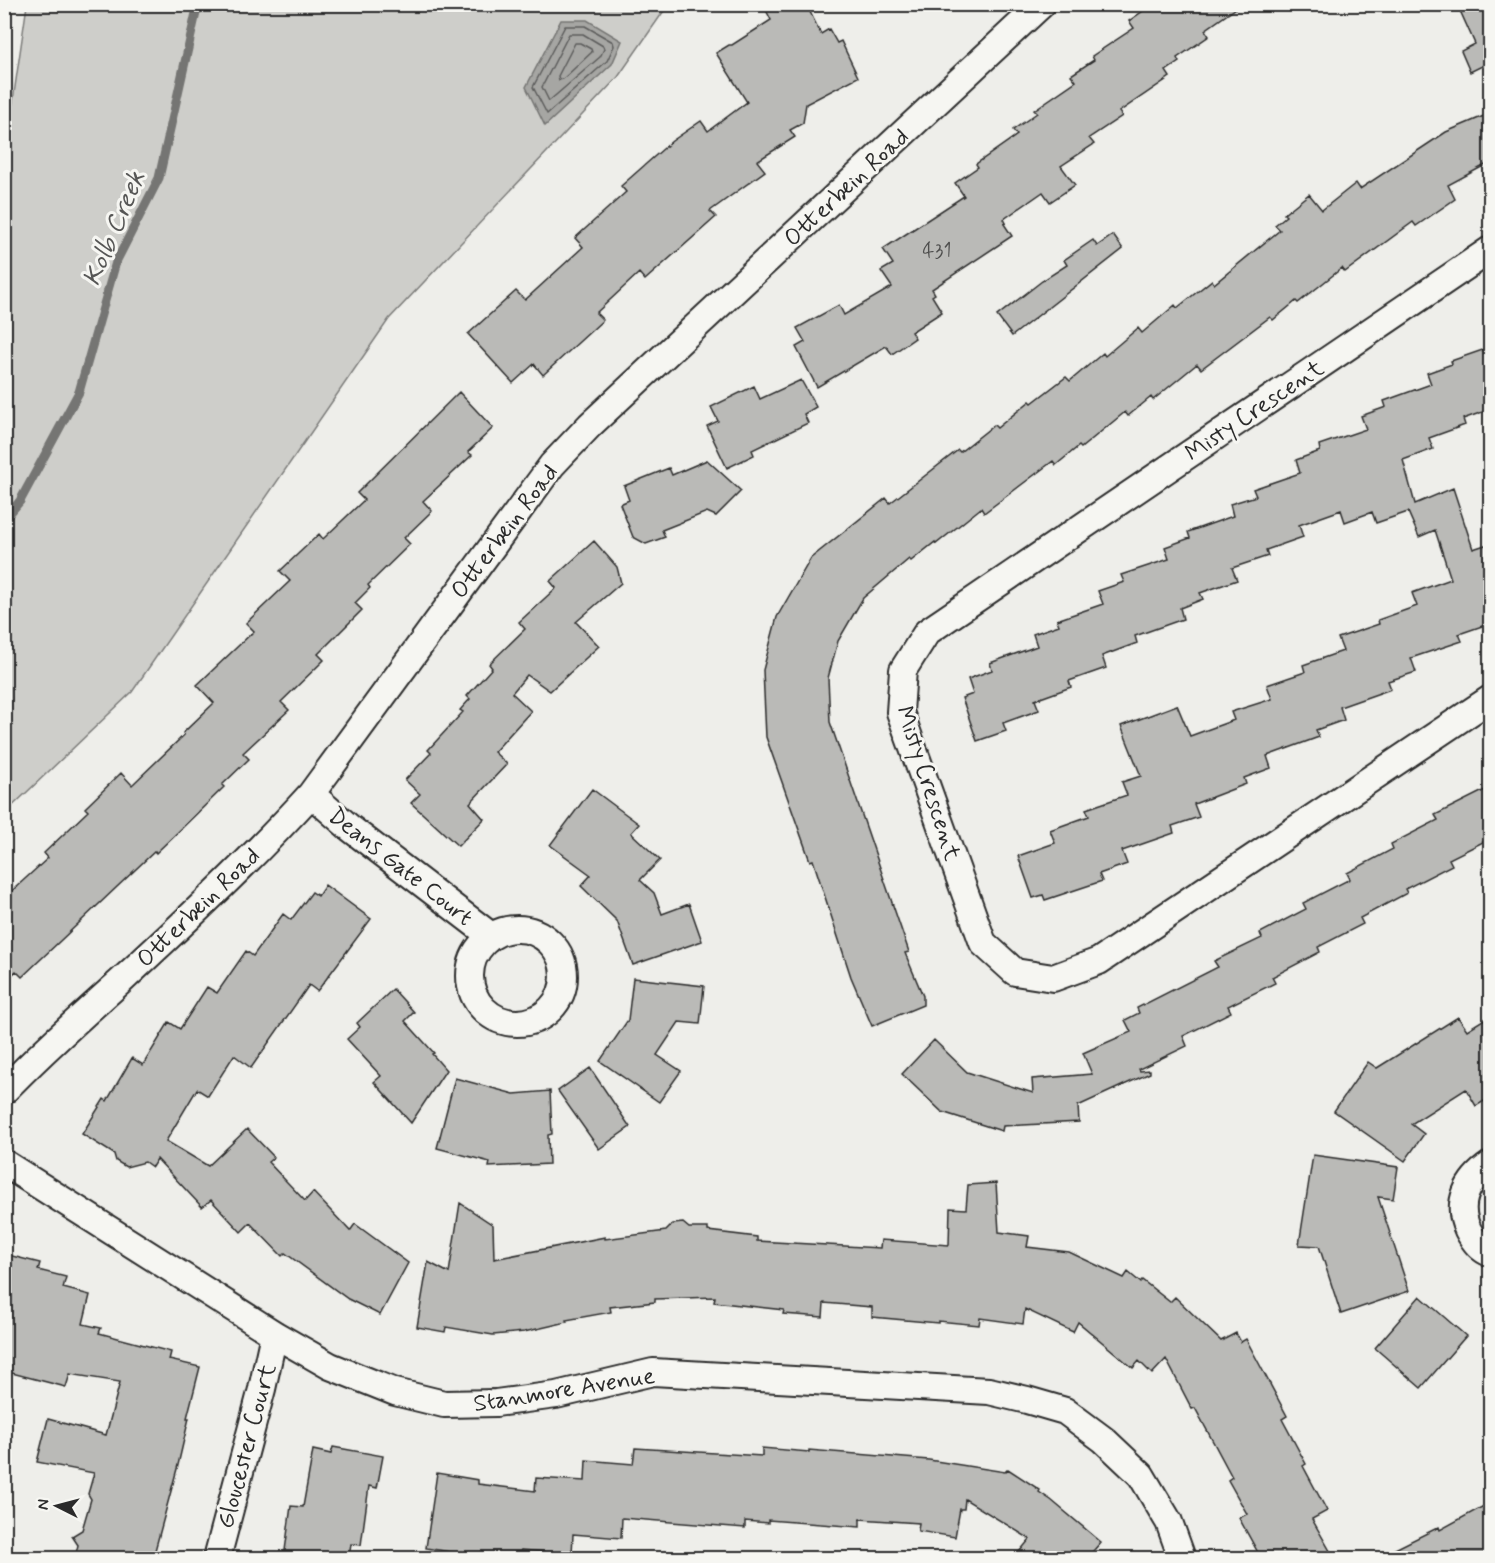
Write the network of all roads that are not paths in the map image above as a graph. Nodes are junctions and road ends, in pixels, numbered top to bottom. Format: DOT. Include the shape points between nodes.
graph roads {
  1 [pos="1042,4"];
  2 [pos="1491,250"];
  3 [pos="1491,699"];
  4 [pos="311,794"];
  5 [pos="491,936"];
  6 [pos="4,1092"];
  7 [pos="4,1163"];
  8 [pos="1491,1165"];
  9 [pos="1491,1253"];
  10 [pos="274,1334"];
  11 [pos="217,1558"];
  12 [pos="1182,1558"];
  1 -- 4 [label="street, Otterbein Road" via="590,425 552,465"];
  2 -- 3 [label="street, Misty Crescent" via="927,632 903,670 900,712 984,943 1015,972 1053,978 1099,961"];
  4 -- 5 [label="street, Deans Gate Court"];
  4 -- 6 [label="street, Otterbein Road" via="272,837"];
  7 -- 10 [label="street, Stanmore Avenue"];
  8 -- 9 [label="street" via="1478,1174 1462,1203 1464,1220 1474,1241"];
  10 -- 11 [label="street, Gloucester Court"];
  10 -- 12 [label="street, Stanmore Avenue" via="330,1366 395,1392 444,1404 496,1403 556,1395 653,1372 989,1391 1027,1400 1065,1411 1141,1475 1169,1522"];
}
